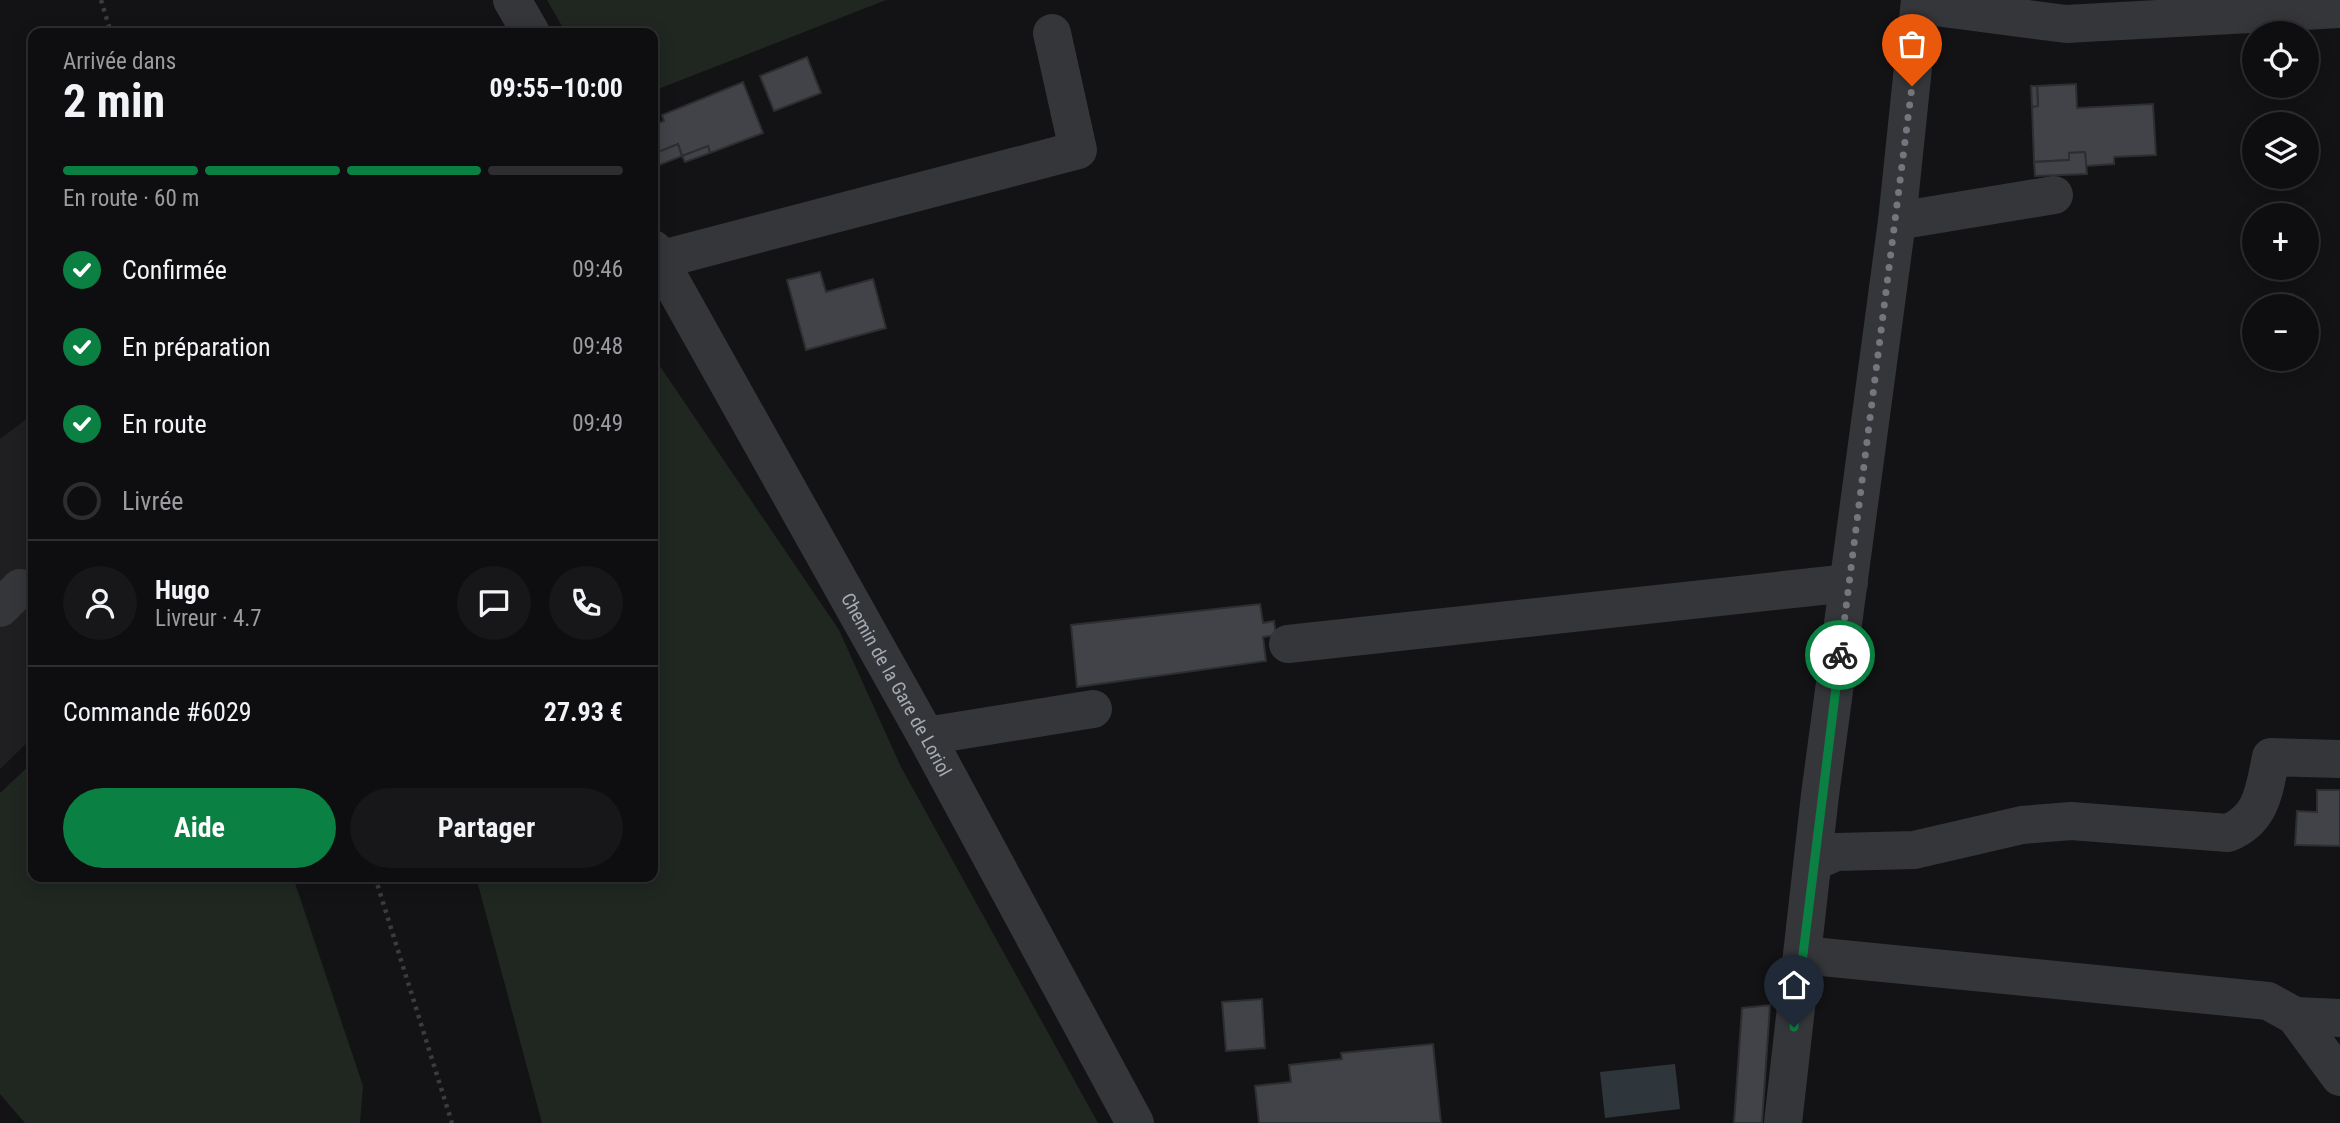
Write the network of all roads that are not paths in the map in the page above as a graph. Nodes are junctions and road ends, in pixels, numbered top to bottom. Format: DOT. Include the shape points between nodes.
graph roads {
  1 [pos="512,0"];
  2 [pos="1920,2"];
  3 [pos="2340,9"];
  4 [pos="528,28"];
  5 [pos="1052,33"];
  6 [pos="2054,195"];
  7 [pos="1897,221"];
  8 [pos="658,254"];
  9 [pos="658,258"];
  10 [pos="1849,583"];
  11 [pos="1288,644"];
  12 [pos="1093,709"];
  13 [pos="926,736"];
  14 [pos="2340,759"];
  15 [pos="1813,862"];
  16 [pos="1802,955"];
  17 [pos="2295,1016"];
  18 [pos="2340,1018"];
  19 [pos="2340,1077"];
  20 [pos="1135,1123"];
  21 [pos="1783,1123"];
  1 -- 4 [label="street"];
  2 -- 3 [label="street" via="2067,24"];
  2 -- 7 [label="street"];
  5 -- 8 [label="street" via="1078,150"];
  6 -- 7 [label="street"];
  7 -- 10 [label="street"];
  9 -- 13 [label="street, Chemin de la Gare de Loriol"];
  10 -- 11 [label="street"];
  10 -- 15 [label="street"];
  12 -- 13 [label="street"];
  13 -- 20 [label="street, Chemin de la Gare de Loriol"];
  14 -- 15 [label="street" via="2271,757 2263,795 2247,825 2228,832 2071,821 2022,825 1914,850 1836,852"];
  15 -- 16 [label="street"];
  16 -- 17 [label="street" via="2268,1001"];
  16 -- 21 [label="street"];
  17 -- 18 [label="street"];
  17 -- 19 [label="street"];
}
